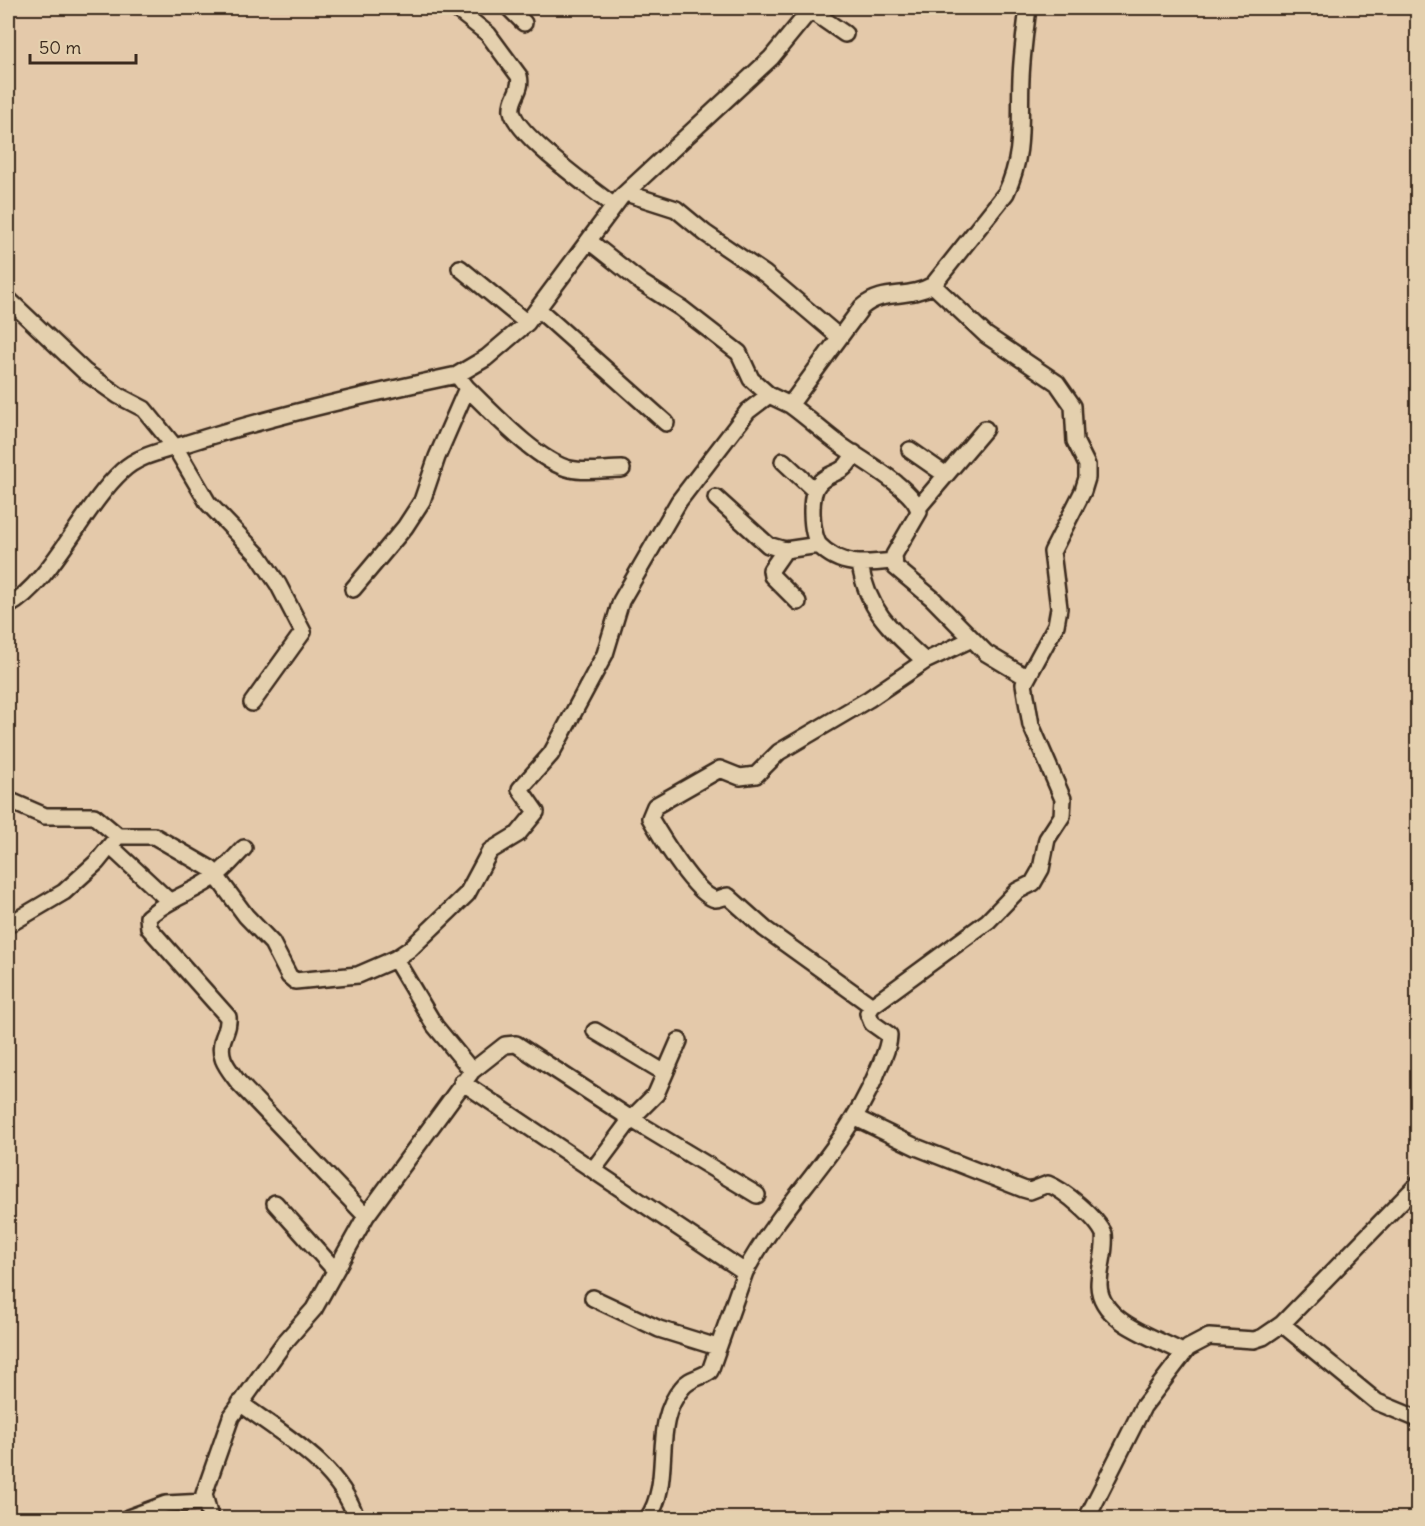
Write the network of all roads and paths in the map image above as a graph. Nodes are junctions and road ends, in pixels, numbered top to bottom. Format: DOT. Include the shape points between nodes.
graph roads {
  1 [pos="456,8"];
  2 [pos="509,8"];
  3 [pos="1028,8"];
  4 [pos="811,9"];
  5 [pos="524,24"];
  6 [pos="845,34"];
  7 [pos="626,193"];
  8 [pos="614,206"];
  9 [pos="589,242"];
  10 [pos="460,268"];
  11 [pos="933,285"];
  12 [pos="8,298"];
  13 [pos="538,309"];
  14 [pos="527,323"];
  15 [pos="838,336"];
  16 [pos="457,375"];
  17 [pos="467,388"];
  18 [pos="768,395"];
  19 [pos="790,405"];
  20 [pos="666,423"];
  21 [pos="985,429"];
  22 [pos="175,447"];
  23 [pos="910,450"];
  24 [pos="854,453"];
  25 [pos="783,461"];
  26 [pos="622,469"];
  27 [pos="946,475"];
  28 [pos="814,490"];
  29 [pos="716,498"];
  30 [pos="918,508"];
  31 [pos="819,545"];
  32 [pos="785,550"];
  33 [pos="893,561"];
  34 [pos="860,564"];
  35 [pos="353,589"];
  36 [pos="798,602"];
  37 [pos="8,606"];
  38 [pos="972,639"];
  39 [pos="925,661"];
  40 [pos="1026,677"];
  41 [pos="252,703"];
  42 [pos="8,800"];
  43 [pos="114,841"];
  44 [pos="244,848"];
  45 [pos="216,876"];
  46 [pos="169,901"];
  47 [pos="8,925"];
  48 [pos="395,959"];
  49 [pos="872,1006"];
  50 [pos="595,1031"];
  51 [pos="679,1041"];
  52 [pos="665,1073"];
  53 [pos="467,1076"];
  54 [pos="856,1118"];
  55 [pos="631,1119"];
  56 [pos="593,1170"];
  57 [pos="1418,1184"];
  58 [pos="757,1195"];
  59 [pos="274,1203"];
  60 [pos="366,1216"];
  61 [pos="335,1270"];
  62 [pos="745,1272"];
  63 [pos="593,1298"];
  64 [pos="1282,1324"];
  65 [pos="717,1347"];
  66 [pos="1184,1353"];
  67 [pos="240,1403"];
  68 [pos="1418,1419"];
  69 [pos="205,1502"];
  70 [pos="128,1518"];
  71 [pos="210,1518"];
  72 [pos="356,1518"];
  73 [pos="648,1518"];
  74 [pos="1087,1518"];
  1 -- 8 [label="street" via="488,34 519,75 521,83 512,106 513,115 537,144"];
  2 -- 5 [label="street"];
  3 -- 11 [label="street" via="1021,79 1021,145 1013,178 1006,193"];
  4 -- 6 [label="street"];
  4 -- 7 [label="street" via="771,58"];
  7 -- 8 [label="street"];
  7 -- 15 [label="street" via="676,209 765,274"];
  8 -- 9 [label="street"];
  9 -- 13 [label="street"];
  9 -- 18 [label="street" via="739,353 752,379"];
  10 -- 14 [label="street"];
  11 -- 15 [label="street" via="901,296 872,298"];
  11 -- 40 [label="street" via="987,335 1057,383 1073,406 1075,441 1087,465 1083,491 1052,552 1059,608 1056,625"];
  12 -- 22 [label="street" via="85,372 144,409"];
  13 -- 14 [label="street"];
  13 -- 20 [label="street"];
  14 -- 16 [label="street" via="486,358"];
  15 -- 19 [label="street"];
  16 -- 17 [label="street"];
  16 -- 22 [label="street" via="230,428"];
  17 -- 26 [label="street" via="518,436 558,464 579,470"];
  17 -- 35 [label="street" via="422,501 405,528"];
  18 -- 19 [label="street"];
  18 -- 48 [label="street" via="748,411 686,491 640,564 621,601 605,654 551,754 520,789 536,812 518,834 490,851 467,894"];
  19 -- 24 [label="street"];
  21 -- 27 [label="street"];
  22 -- 37 [label="street" via="154,452 122,471 102,491 29,591"];
  22 -- 41 [label="street" via="208,503 259,556 303,632"];
  23 -- 27 [label="street"];
  24 -- 28 [label="street" via="842,472 822,480"];
  24 -- 30 [label="street" via="900,488"];
  25 -- 28 [label="street"];
  27 -- 30 [label="street"];
  28 -- 31 [label="street" via="813,533"];
  29 -- 32 [label="street" via="768,545"];
  30 -- 33 [label="street"];
  31 -- 32 [label="street"];
  31 -- 34 [label="street" via="839,560"];
  32 -- 36 [label="street" via="772,567 772,576"];
  33 -- 34 [label="street"];
  33 -- 38 [label="street"];
  34 -- 39 [label="street" via="864,587 875,610"];
  38 -- 39 [label="street"];
  38 -- 40 [label="street" via="995,661"];
  39 -- 49 [label="street" via="779,752 756,775 740,777 720,769 655,806 650,813 678,863 710,896 728,896 765,929"];
  40 -- 49 [label="street" via="1024,691 1031,724 1063,800 1062,816 1047,839 1037,877 1009,898 988,921"];
  42 -- 43 [label="street" via="45,816 94,816"];
  43 -- 45 [label="street" via="154,836 211,869"];
  43 -- 46 [label="street"];
  43 -- 47 [label="street" via="64,892"];
  44 -- 45 [label="street"];
  45 -- 46 [label="street"];
  45 -- 48 [label="street" via="272,943 295,981 358,975"];
  46 -- 60 [label="street" via="148,917 149,928 228,1017 229,1026 220,1050 223,1062"];
  48 -- 53 [label="street"];
  49 -- 54 [label="street" via="868,1017 889,1035 889,1042"];
  50 -- 52 [label="street"];
  51 -- 52 [label="street"];
  52 -- 55 [label="street" via="652,1100"];
  53 -- 55 [label="street" via="505,1045 516,1044"];
  53 -- 56 [label="street"];
  53 -- 60 [label="street"];
  54 -- 62 [label="street"];
  54 -- 66 [label="street" via="916,1147 1023,1189 1030,1191 1048,1184 1058,1190 1091,1216 1104,1234 1099,1284 1106,1307 1125,1322"];
  55 -- 56 [label="street"];
  55 -- 58 [label="street"];
  56 -- 62 [label="street"];
  57 -- 64 [label="street"];
  59 -- 61 [label="street"];
  60 -- 61 [label="street"];
  61 -- 67 [label="street" via="314,1309"];
  62 -- 65 [label="street"];
  63 -- 65 [label="street" via="659,1329"];
  64 -- 66 [label="street" via="1254,1340 1209,1337"];
  64 -- 68 [label="street" via="1377,1401"];
  65 -- 73 [label="street" via="710,1371 682,1387 670,1408 664,1424 658,1491"];
  66 -- 74 [label="street" via="1143,1407"];
  67 -- 69 [label="street" via="207,1483"];
  67 -- 72 [label="street" via="301,1447 340,1488"];
  69 -- 70 [label="street" via="166,1504"];
  69 -- 71 [label="street"];
}
